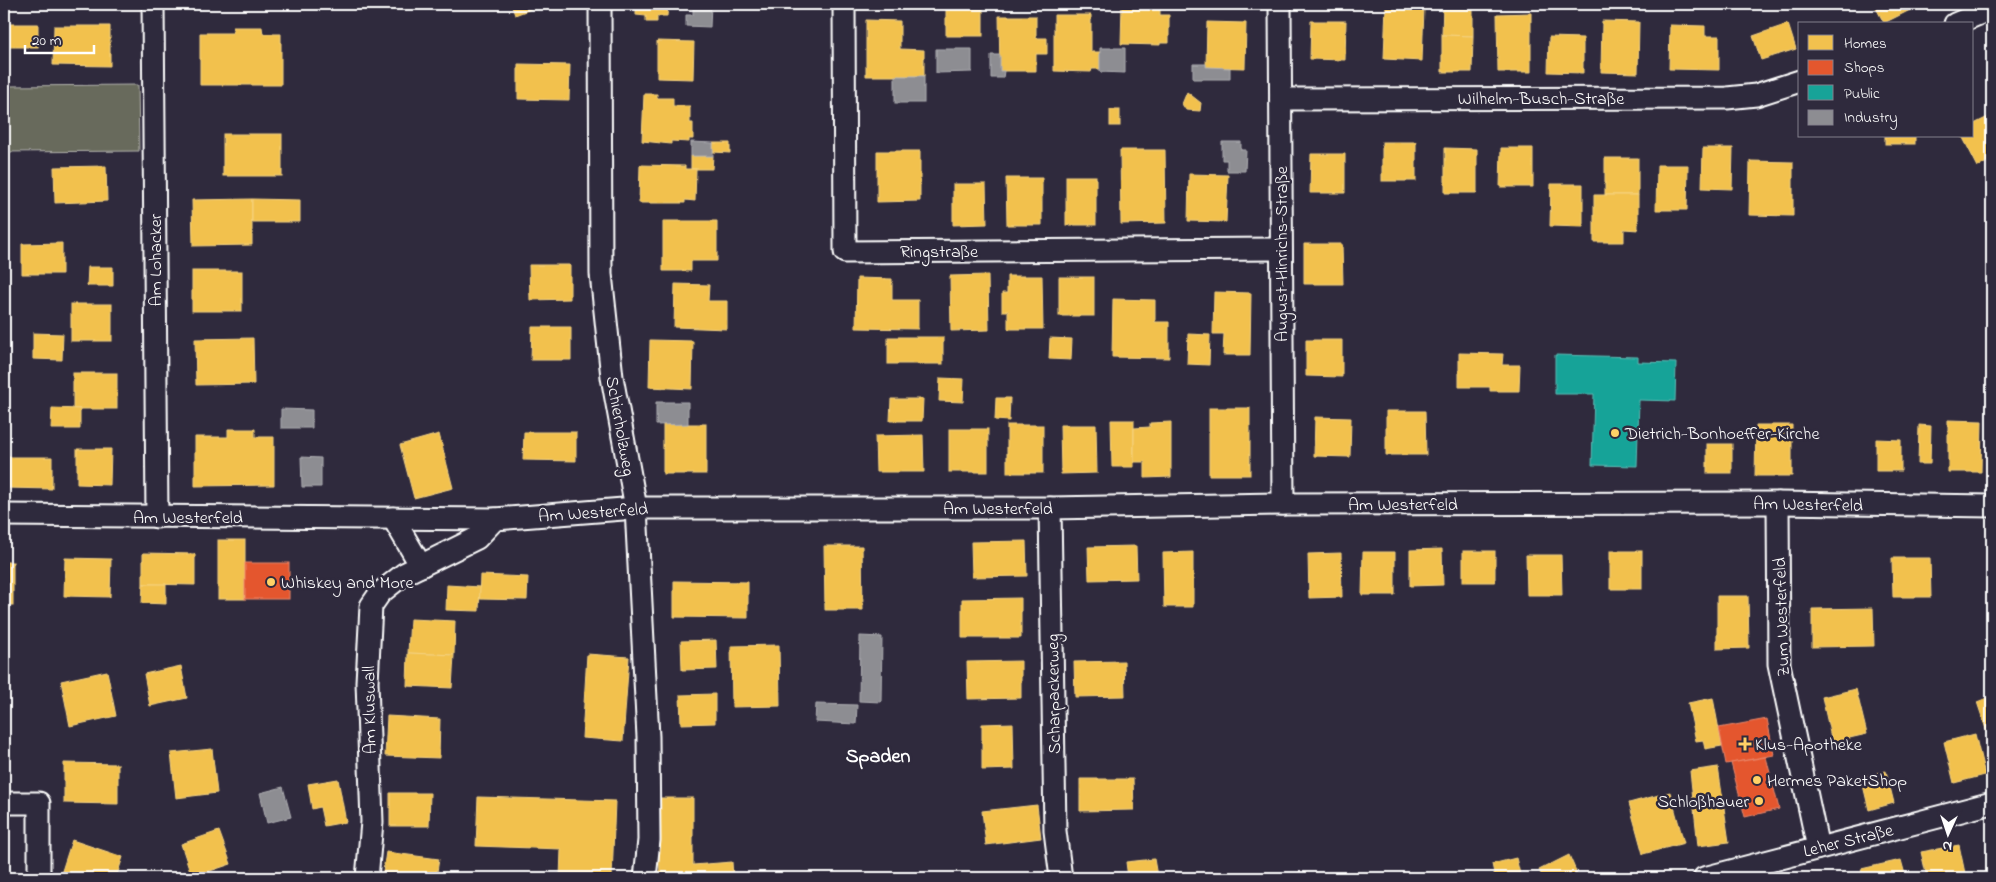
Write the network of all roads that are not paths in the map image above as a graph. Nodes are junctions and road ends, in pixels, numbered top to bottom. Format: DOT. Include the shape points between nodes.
graph roads {
  1 [pos="153,4"];
  2 [pos="600,4"];
  3 [pos="844,4"];
  4 [pos="1280,4"];
  5 [pos="1989,11"];
  6 [pos="1960,22"];
  7 [pos="1798,82"];
  8 [pos="1280,99"];
  9 [pos="1281,250"];
  10 [pos="1778,503"];
  11 [pos="1282,504"];
  12 [pos="1992,506"];
  13 [pos="636,508"];
  14 [pos="1050,508"];
  15 [pos="4,515"];
  16 [pos="157,516"];
  17 [pos="392,518"];
  18 [pos="495,519"];
  19 [pos="421,566"];
  20 [pos="4,803"];
  21 [pos="1992,803"];
  22 [pos="1818,848"];
  23 [pos="39,878"];
  24 [pos="367,878"];
  25 [pos="645,878"];
  26 [pos="1061,878"];
  27 [pos="1704,878"];
  1 -- 16 [label="street, Am Lohacker"];
  2 -- 13 [label="street, Schierholzweg" via="601,274 612,377"];
  3 -- 9 [label="street, Ringstraße" via="845,252"];
  4 -- 8 [label="street, August-Hinrichs-Straße"];
  5 -- 6 [label="street"];
  7 -- 8 [label="street, Wilhelm-Busch-Straße" via="1756,95 1727,98"];
  8 -- 9 [label="street, August-Hinrichs-Straße"];
  9 -- 11 [label="street, August-Hinrichs-Straße"];
  10 -- 11 [label="street, Am Westerfeld"];
  10 -- 12 [label="street, Am Westerfeld"];
  10 -- 22 [label="street, Zum Westerfeld" via="1779,664"];
  11 -- 14 [label="street, Am Westerfeld"];
  13 -- 14 [label="street, Am Westerfeld"];
  13 -- 18 [label="street, Am Westerfeld"];
  13 -- 25 [label="street, Schierholzweg" via="648,736"];
  14 -- 26 [label="street, Scharpackerweg" via="1055,831"];
  15 -- 16 [label="street, Am Westerfeld"];
  16 -- 17 [label="street, Am Westerfeld"];
  17 -- 18 [label="street, Am Westerfeld"];
  17 -- 19 [label="street"];
  18 -- 19 [label="street, Am Kluswall" via="477,538"];
  19 -- 24 [label="street, Am Kluswall" via="404,574 371,606 367,682 372,822"];
  20 -- 23 [label="street" via="39,803"];
  21 -- 22 [label="street, Leher Straße"];
  22 -- 27 [label="street, Leher Straße"];
}
